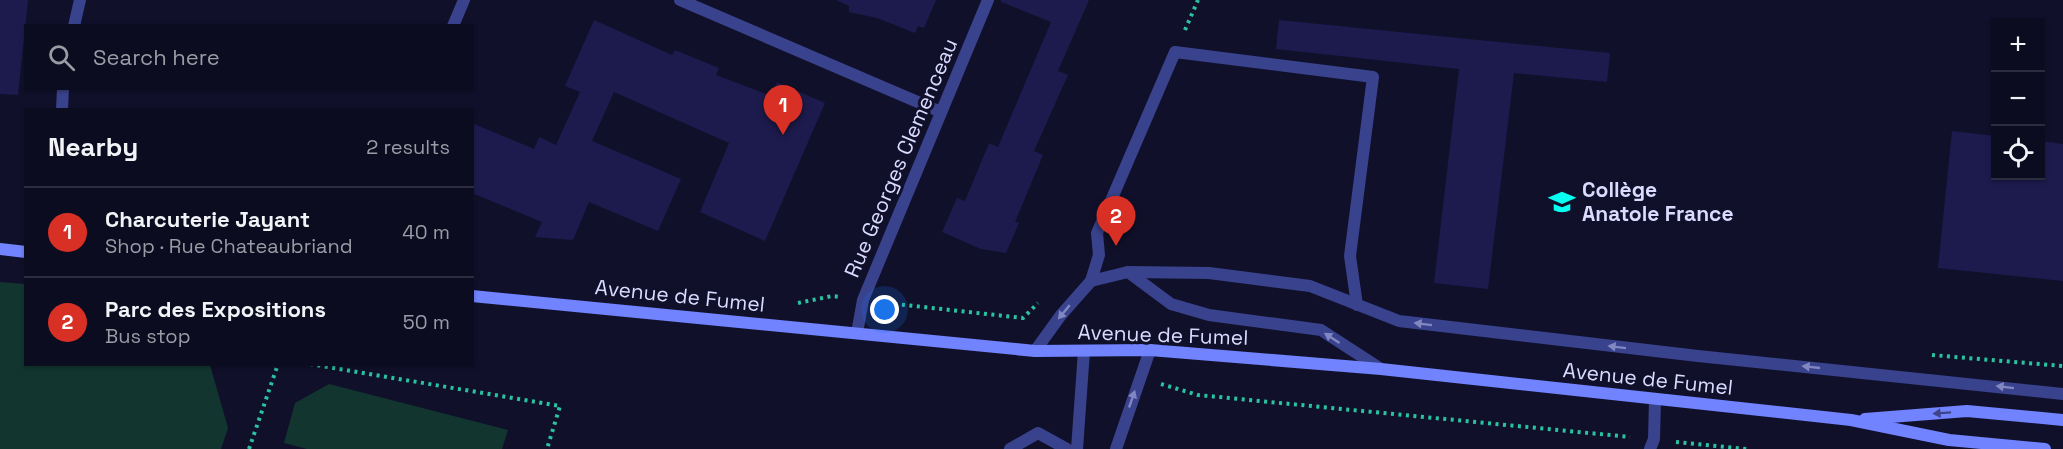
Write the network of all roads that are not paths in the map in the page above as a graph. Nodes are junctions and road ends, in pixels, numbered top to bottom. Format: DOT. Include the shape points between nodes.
graph roads {
  1 [pos="80,0"];
  2 [pos="464,0"];
  3 [pos="680,0"];
  4 [pos="988,0"];
  5 [pos="74,24"];
  6 [pos="454,24"];
  7 [pos="63,90"];
  8 [pos="62,108"];
  9 [pos="941,112"];
  10 [pos="0,249"];
  11 [pos="24,252"];
  12 [pos="1128,272"];
  13 [pos="1090,281"];
  14 [pos="474,296"];
  15 [pos="1357,305"];
  16 [pos="856,333"];
  17 [pos="1150,350"];
  18 [pos="1035,351"];
  19 [pos="1084,351"];
  20 [pos="1381,369"];
  21 [pos="2063,394"];
  22 [pos="1655,400"];
  23 [pos="1851,420"];
  24 [pos="2063,420"];
  25 [pos="1652,444"];
  26 [pos="1010,449"];
  27 [pos="1067,449"];
  28 [pos="1077,449"];
  29 [pos="1116,449"];
  30 [pos="2045,449"];
  1 -- 5 [label="street"];
  2 -- 6 [label="street"];
  3 -- 9 [label="street"];
  4 -- 9 [label="street, Rue Georges Clemenceau"];
  7 -- 8 [label="street"];
  9 -- 16 [label="street, Rue Georges Clemenceau" via="863,300"];
  10 -- 11 [label="main road"];
  12 -- 13 [label="street"];
  12 -- 15 [label="street" via="1209,273 1310,286"];
  20 -- 12 [label="street, one-way" via="1321,330 1209,315 1171,304"];
  13 -- 15 [label="street" via="1099,255 1097,233 1175,52 1373,77 1350,256"];
  13 -- 18 [label="street, one-way"];
  14 -- 16 [label="main road, Avenue de Fumel"];
  21 -- 15 [label="street, one-way" via="1399,321"];
  16 -- 18 [label="main road, Avenue de Fumel"];
  17 -- 19 [label="main road, Avenue de Fumel"];
  17 -- 20 [label="main road, Avenue de Fumel"];
  29 -- 17 [label="street, one-way"];
  18 -- 19 [label="main road, Avenue de Fumel"];
  19 -- 28 [label="street"];
  20 -- 22 [label="main road, Avenue de Fumel"];
  22 -- 23 [label="main road, Avenue de Fumel"];
  22 -- 25 [label="street"];
  24 -- 23 [label="main road, Avenue de Fumel, one-way" via="1967,411"];
  23 -- 30 [label="main road, Avenue de Fumel" via="1949,440"];
  26 -- 27 [label="street" via="1038,433"];
}
